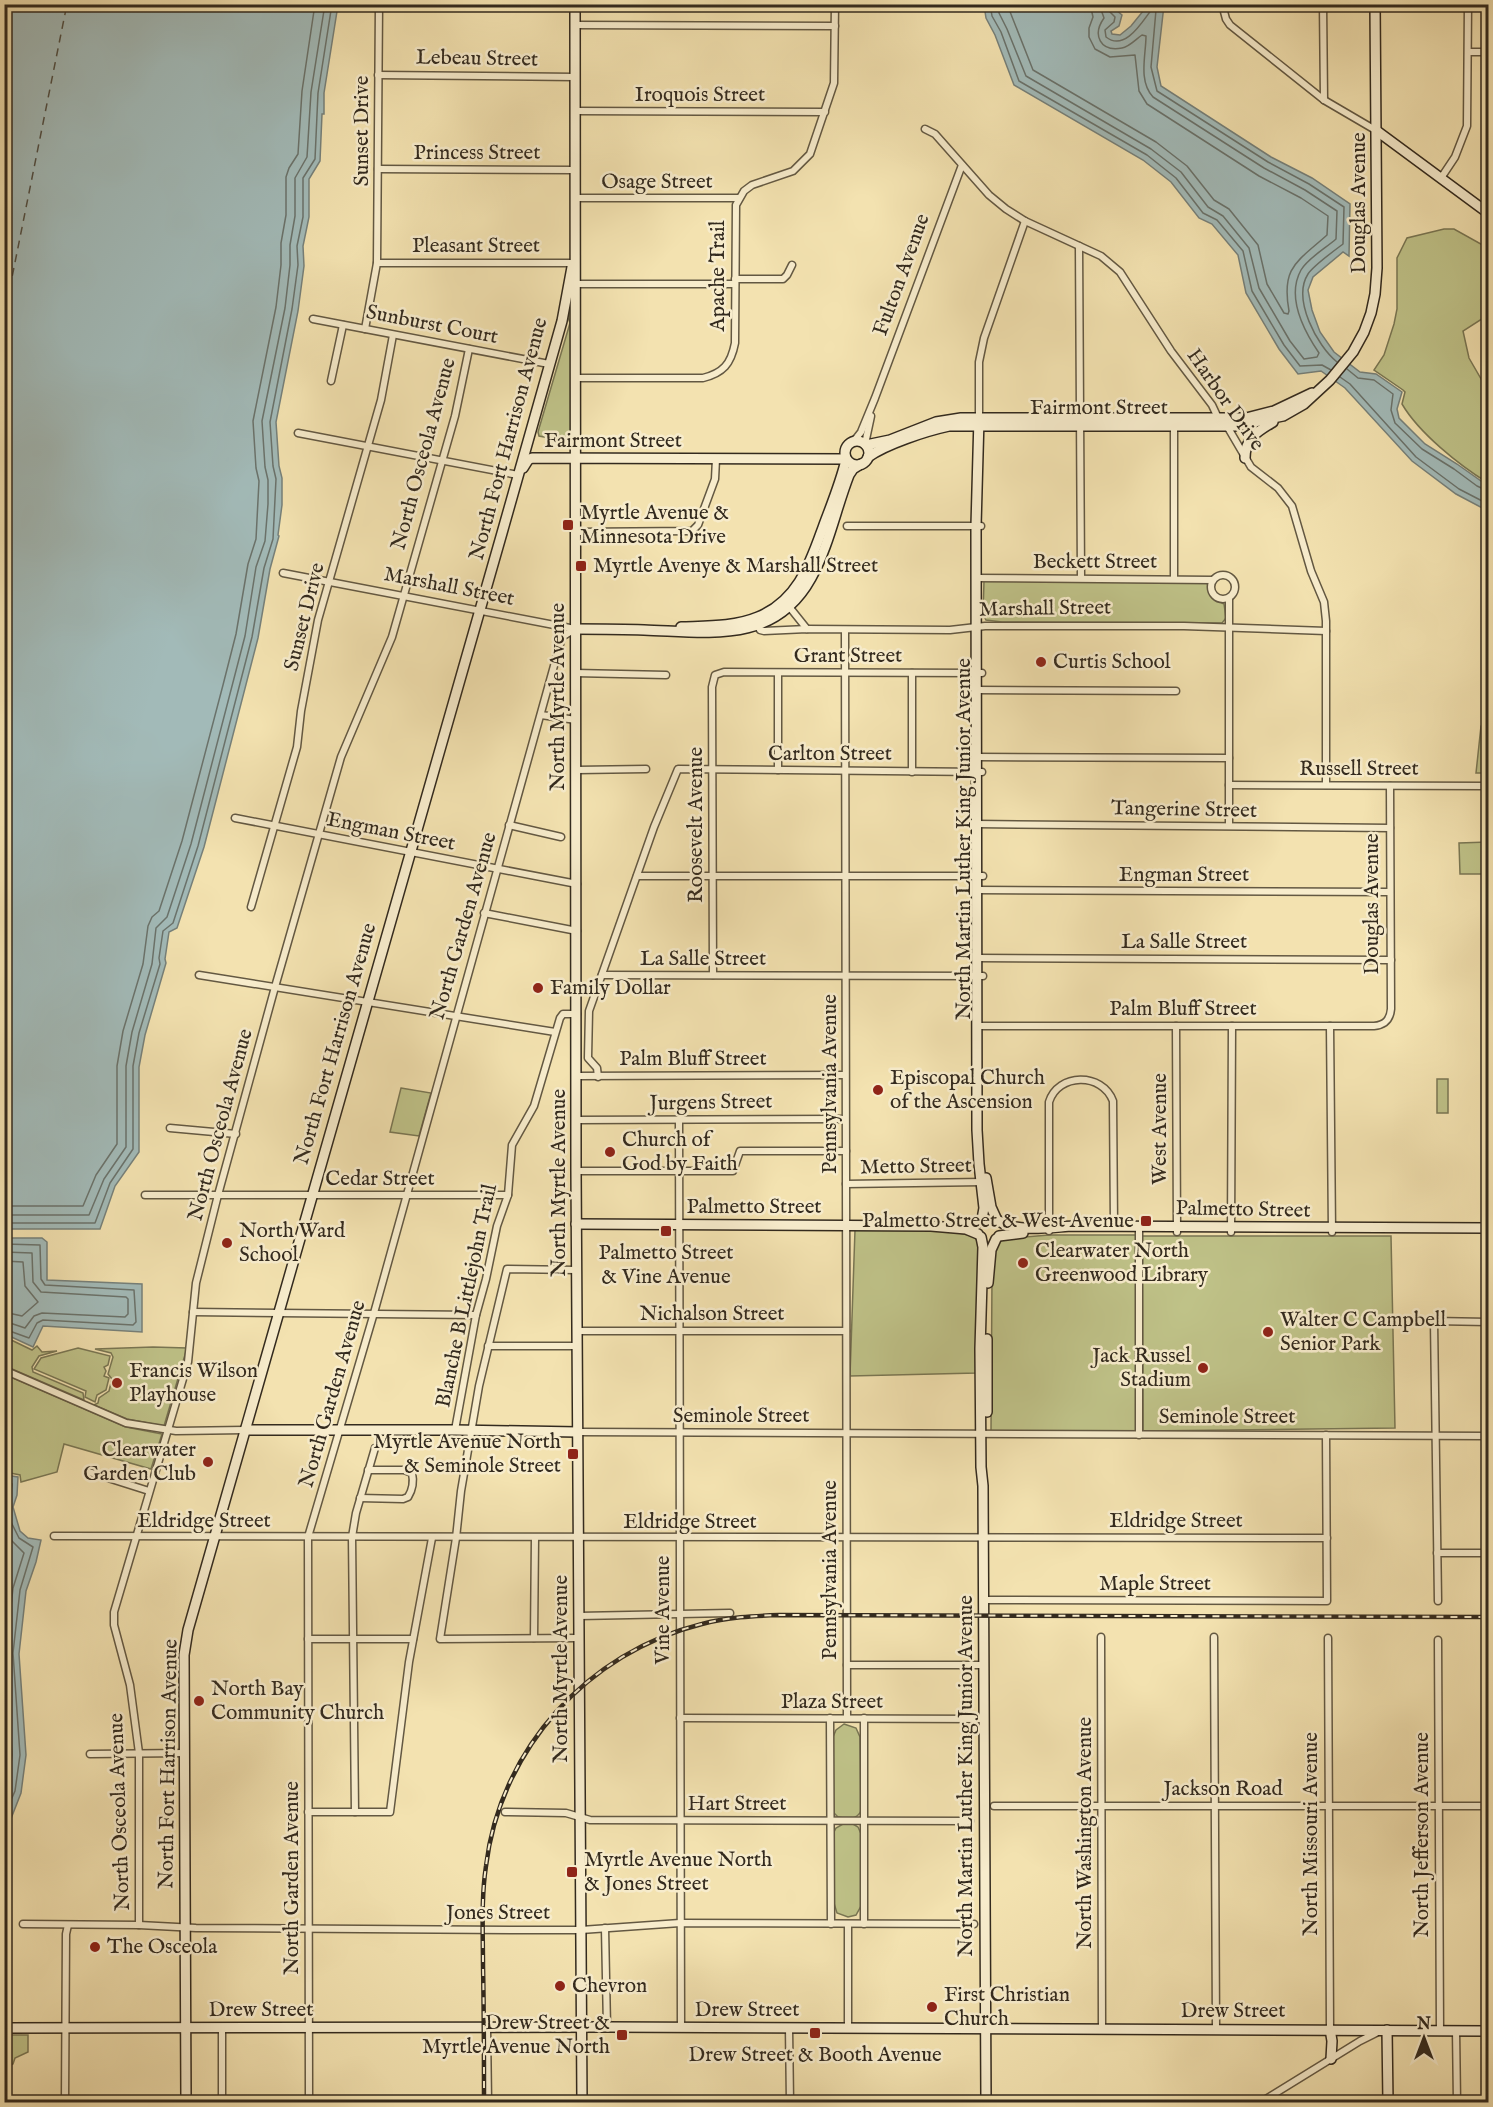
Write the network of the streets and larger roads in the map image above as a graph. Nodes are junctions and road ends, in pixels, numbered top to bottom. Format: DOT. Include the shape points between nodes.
graph roads {
  1 [pos="379,4"];
  2 [pos="575,4"];
  3 [pos="835,4"];
  4 [pos="1222,4"];
  5 [pos="1323,4"];
  6 [pos="1375,4"];
  7 [pos="1468,4"];
  8 [pos="575,25"];
  9 [pos="835,26"];
  10 [pos="1469,52"];
  11 [pos="1488,52"];
  12 [pos="378,75"];
  13 [pos="575,77"];
  14 [pos="1324,100"];
  15 [pos="575,111"];
  16 [pos="825,112"];
  17 [pos="925,129"];
  18 [pos="1377,131"];
  19 [pos="962,165"];
  20 [pos="378,169"];
  21 [pos="575,170"];
  22 [pos="1440,178"];
  23 [pos="575,198"];
  24 [pos="739,198"];
  25 [pos="1488,213"];
  26 [pos="1025,221"];
  27 [pos="1079,246"];
  28 [pos="377,263"];
  29 [pos="575,263"];
  30 [pos="792,265"];
  31 [pos="735,282"];
  32 [pos="575,284"];
  33 [pos="313,319"];
  34 [pos="343,325"];
  35 [pos="365,329"];
  36 [pos="393,335"];
  37 [pos="469,349"];
  38 [pos="549,364"];
  39 [pos="575,378"];
  40 [pos="331,381"];
  41 [pos="1324,386"];
  42 [pos="875,398"];
  43 [pos="1283,416"];
  44 [pos="1218,419"];
  45 [pos="979,421"];
  46 [pos="1080,422"];
  47 [pos="1174,423"];
  48 [pos="1228,426"];
  49 [pos="298,433"];
  50 [pos="854,441"];
  51 [pos="866,445"];
  52 [pos="368,447"];
  53 [pos="845,448"];
  54 [pos="1245,458"];
  55 [pos="575,459"];
  56 [pos="716,459"];
  57 [pos="796,459"];
  58 [pos="846,460"];
  59 [pos="443,461"];
  60 [pos="865,461"];
  61 [pos="518,475"];
  62 [pos="847,526"];
  63 [pos="978,526"];
  64 [pos="575,532"];
  65 [pos="283,573"];
  66 [pos="979,578"];
  67 [pos="1081,578"];
  68 [pos="1174,579"];
  69 [pos="1214,580"];
  70 [pos="329,582"];
  71 [pos="404,596"];
  72 [pos="1229,598"];
  73 [pos="786,604"];
  74 [pos="480,611"];
  75 [pos="763,623"];
  76 [pos="979,626"];
  77 [pos="807,628"];
  78 [pos="1229,628"];
  79 [pos="575,629"];
  80 [pos="645,630"];
  81 [pos="845,630"];
  82 [pos="1326,631"];
  83 [pos="575,673"];
  84 [pos="778,673"];
  85 [pos="845,673"];
  86 [pos="912,673"];
  87 [pos="979,673"];
  88 [pos="666,675"];
  89 [pos="715,675"];
  90 [pos="979,690"];
  91 [pos="1176,691"];
  92 [pos="541,715"];
  93 [pos="576,720"];
  94 [pos="979,757"];
  95 [pos="1229,758"];
  96 [pos="577,770"];
  97 [pos="646,770"];
  98 [pos="712,770"];
  99 [pos="778,770"];
  100 [pos="845,771"];
  101 [pos="912,772"];
  102 [pos="980,772"];
  103 [pos="1230,784"];
  104 [pos="1326,785"];
  105 [pos="1390,786"];
  106 [pos="1488,786"];
  107 [pos="235,818"];
  108 [pos="980,824"];
  109 [pos="509,825"];
  110 [pos="1229,825"];
  111 [pos="275,826"];
  112 [pos="1390,828"];
  113 [pos="319,834"];
  114 [pos="561,837"];
  115 [pos="410,852"];
  116 [pos="496,869"];
  117 [pos="712,875"];
  118 [pos="845,875"];
  119 [pos="637,876"];
  120 [pos="980,876"];
  121 [pos="576,884"];
  122 [pos="980,891"];
  123 [pos="1390,892"];
  124 [pos="251,907"];
  125 [pos="484,913"];
  126 [pos="577,931"];
  127 [pos="980,958"];
  128 [pos="1391,960"];
  129 [pos="199,975"];
  130 [pos="602,975"];
  131 [pos="713,975"];
  132 [pos="846,976"];
  133 [pos="980,976"];
  134 [pos="275,987"];
  135 [pos="367,1002"];
  136 [pos="576,1014"];
  137 [pos="456,1015"];
  138 [pos="1387,1021"];
  139 [pos="980,1026"];
  140 [pos="1176,1026"];
  141 [pos="1232,1026"];
  142 [pos="1330,1026"];
  143 [pos="555,1032"];
  144 [pos="845,1075"];
  145 [pos="577,1076"];
  146 [pos="598,1077"];
  147 [pos="845,1119"];
  148 [pos="576,1120"];
  149 [pos="679,1120"];
  150 [pos="170,1128"];
  151 [pos="236,1134"];
  152 [pos="846,1151"];
  153 [pos="679,1170"];
  154 [pos="576,1171"];
  155 [pos="983,1182"];
  156 [pos="846,1184"];
  157 [pos="145,1195"];
  158 [pos="218,1195"];
  159 [pos="406,1195"];
  160 [pos="508,1195"];
  161 [pos="312,1196"];
  162 [pos="980,1220"];
  163 [pos="998,1220"];
  164 [pos="576,1224"];
  165 [pos="679,1225"];
  166 [pos="846,1226"];
  167 [pos="1114,1226"];
  168 [pos="931,1227"];
  169 [pos="1488,1228"];
  170 [pos="1049,1229"];
  171 [pos="1139,1229"];
  172 [pos="1177,1229"];
  173 [pos="1231,1230"];
  174 [pos="1332,1230"];
  175 [pos="1488,1233"];
  176 [pos="980,1236"];
  177 [pos="998,1237"];
  178 [pos="576,1270"];
  179 [pos="193,1312"];
  180 [pos="278,1312"];
  181 [pos="374,1313"];
  182 [pos="476,1315"];
  183 [pos="1488,1322"];
  184 [pos="679,1330"];
  185 [pos="577,1331"];
  186 [pos="846,1331"];
  187 [pos="488,1346"];
  188 [pos="577,1346"];
  189 [pos="4,1370"];
  190 [pos="339,1429"];
  191 [pos="167,1430"];
  192 [pos="245,1430"];
  193 [pos="455,1430"];
  194 [pos="472,1430"];
  195 [pos="578,1432"];
  196 [pos="679,1434"];
  197 [pos="846,1434"];
  198 [pos="984,1434"];
  199 [pos="1140,1435"];
  200 [pos="1326,1435"];
  201 [pos="1435,1436"];
  202 [pos="1488,1436"];
  203 [pos="375,1448"];
  204 [pos="368,1470"];
  205 [pos="89,1472"];
  206 [pos="149,1491"];
  207 [pos="360,1498"];
  208 [pos="54,1536"];
  209 [pos="136,1537"];
  210 [pos="214,1537"];
  211 [pos="308,1537"];
  212 [pos="352,1537"];
  213 [pos="432,1538"];
  214 [pos="456,1538"];
  215 [pos="535,1538"];
  216 [pos="578,1538"];
  217 [pos="847,1538"];
  218 [pos="983,1538"];
  219 [pos="1327,1538"];
  220 [pos="679,1539"];
  221 [pos="1437,1553"];
  222 [pos="1488,1553"];
  223 [pos="983,1600"];
  224 [pos="1438,1601"];
  225 [pos="730,1613"];
  226 [pos="680,1615"];
  227 [pos="579,1616"];
  228 [pos="1101,1637"];
  229 [pos="1214,1637"];
  230 [pos="534,1638"];
  231 [pos="579,1638"];
  232 [pos="1328,1638"];
  233 [pos="308,1639"];
  234 [pos="351,1640"];
  235 [pos="413,1640"];
  236 [pos="1438,1640"];
  237 [pos="847,1665"];
  238 [pos="983,1665"];
  239 [pos="680,1718"];
  240 [pos="830,1718"];
  241 [pos="847,1718"];
  242 [pos="864,1718"];
  243 [pos="984,1719"];
  244 [pos="139,1753"];
  245 [pos="185,1753"];
  246 [pos="90,1754"];
  247 [pos="1101,1805"];
  248 [pos="1215,1805"];
  249 [pos="994,1806"];
  250 [pos="1329,1806"];
  251 [pos="1439,1806"];
  252 [pos="1488,1806"];
  253 [pos="308,1812"];
  254 [pos="355,1812"];
  255 [pos="504,1812"];
  256 [pos="580,1817"];
  257 [pos="830,1820"];
  258 [pos="864,1820"];
  259 [pos="680,1821"];
  260 [pos="970,1821"];
  261 [pos="680,1923"];
  262 [pos="23,1924"];
  263 [pos="831,1924"];
  264 [pos="848,1924"];
  265 [pos="864,1924"];
  266 [pos="974,1924"];
  267 [pos="68,1925"];
  268 [pos="139,1925"];
  269 [pos="185,1927"];
  270 [pos="605,1928"];
  271 [pos="309,1929"];
  272 [pos="582,1930"];
  273 [pos="4,2028"];
  274 [pos="66,2028"];
  275 [pos="186,2028"];
  276 [pos="222,2028"];
  277 [pos="309,2028"];
  278 [pos="582,2028"];
  279 [pos="607,2028"];
  280 [pos="681,2028"];
  281 [pos="789,2028"];
  282 [pos="848,2028"];
  283 [pos="985,2028"];
  284 [pos="487,2029"];
  285 [pos="1102,2029"];
  286 [pos="1216,2029"];
  287 [pos="1330,2029"];
  288 [pos="1387,2030"];
  289 [pos="1440,2030"];
  290 [pos="1456,2030"];
  291 [pos="1488,2031"];
  292 [pos="1331,2059"];
  293 [pos="65,2103"];
  294 [pos="186,2103"];
  295 [pos="222,2103"];
  296 [pos="309,2103"];
  297 [pos="488,2103"];
  298 [pos="582,2103"];
  299 [pos="790,2103"];
  300 [pos="986,2103"];
  301 [pos="1261,2103"];
  302 [pos="1388,2103"];
  303 [pos="1457,2103"];
  1 -- 12 [label="street, Sunset Drive"];
  2 -- 8 [label="street, North Fort Harrison Avenue"];
  3 -- 9 [label="street, Apache Trail"];
  4 -- 14 [label="street" via="1230,25"];
  5 -- 14 [label="street"];
  6 -- 18 [label="street, Douglas Avenue"];
  7 -- 10 [label="street"];
  8 -- 9 [label="street"];
  8 -- 13 [label="street, North Fort Harrison Avenue"];
  9 -- 16 [label="street, Apache Trail" via="836,70"];
  10 -- 11 [label="street"];
  10 -- 22 [label="street" via="1467,126 1455,157"];
  12 -- 13 [label="street, Lebeau Street"];
  12 -- 20 [label="street, Sunset Drive"];
  13 -- 15 [label="street, North Fort Harrison Avenue"];
  14 -- 18 [label="street"];
  15 -- 16 [label="street, Iroquois Street"];
  15 -- 21 [label="street, North Fort Harrison Avenue"];
  16 -- 24 [label="street, Apache Trail" via="810,154 800,166 752,185"];
  17 -- 19 [label="street, Harbor Drive" via="935,134"];
  18 -- 22 [label="street"];
  18 -- 41 [label="street, Douglas Avenue" via="1377,282 1368,323 1353,352"];
  19 -- 26 [label="street, Harbor Drive" via="998,203"];
  19 -- 42 [label="street, Fulton Avenue"];
  20 -- 21 [label="street, Princess Street"];
  20 -- 28 [label="street, Sunset Drive"];
  21 -- 23 [label="street, North Fort Harrison Avenue"];
  22 -- 25 [label="street"];
  23 -- 24 [label="street, Osage Street"];
  23 -- 29 [label="street, North Fort Harrison Avenue"];
  24 -- 31 [label="street, Apache Trail" via="735,212"];
  26 -- 27 [label="street, Harbor Drive"];
  26 -- 45 [label="street, North Martin Luther King Junior Avenue" via="982,345"];
  27 -- 44 [label="street, Harbor Drive" via="1101,256 1120,272"];
  27 -- 46 [label="street"];
  28 -- 29 [label="street, Pleasant Street"];
  28 -- 35 [label="street, Sunset Drive"];
  29 -- 32 [label="street, North Myrtle Avenue"];
  29 -- 38 [label="street, North Fort Harrison Avenue"];
  30 -- 31 [label="street" via="783,279"];
  31 -- 32 [label="street"];
  31 -- 39 [label="street, Apache Trail" via="735,343 725,369 703,378"];
  32 -- 39 [label="street, North Myrtle Avenue"];
  33 -- 34 [label="street, Sunburst Court"];
  34 -- 35 [label="street, Sunburst Court"];
  34 -- 40 [label="street, Sunburst Court"];
  35 -- 36 [label="street, Sunburst Court"];
  36 -- 37 [label="street, Sunburst Court"];
  36 -- 52 [label="street, Sunset Drive"];
  37 -- 38 [label="street, Sunburst Court"];
  37 -- 59 [label="street, North Osceola Avenue"];
  38 -- 61 [label="street, North Fort Harrison Avenue"];
  39 -- 55 [label="street, North Myrtle Avenue"];
  41 -- 43 [label="street, Douglas Avenue" via="1304,405"];
  41 -- 44 [label="street, Douglas Avenue" via="1261,415"];
  42 -- 50 [label="street, Fulton Avenue"];
  42 -- 51 [label="street, Fulton Avenue"];
  43 -- 48 [label="street, Douglas Avenue"];
  43 -- 54 [label="street" via="1252,436"];
  44 -- 47 [label="street, Fairmont Street"];
  44 -- 48 [label="street, Harbor Drive"];
  45 -- 46 [label="street, Fairmont Street"];
  45 -- 51 [label="street, Fairmont Street" via="936,422"];
  45 -- 60 [label="street, Fairmont Street" via="935,429 878,451"];
  45 -- 63 [label="street, North Martin Luther King Junior Avenue"];
  46 -- 47 [label="street, Fairmont Street"];
  46 -- 67 [label="street"];
  47 -- 48 [label="street, Fairmont Street"];
  47 -- 68 [label="street"];
  48 -- 54 [label="street, Harbor Drive"];
  49 -- 52 [label="street"];
  50 -- 51 [label="street"];
  50 -- 53 [label="street"];
  51 -- 60 [label="street" via="869,451"];
  52 -- 59 [label="street"];
  52 -- 70 [label="street, Sunset Drive"];
  53 -- 57 [label="street, Fairmont Street" via="835,455"];
  53 -- 58 [label="street"];
  54 -- 82 [label="street, Harbor Drive" via="1292,506 1324,602"];
  55 -- 56 [label="street, Fairmont Street"];
  55 -- 61 [label="street, Fairmont Street" via="532,458"];
  55 -- 64 [label="street, North Myrtle Avenue"];
  56 -- 57 [label="street, Fairmont Street"];
  56 -- 64 [label="street" via="715,479 698,525 692,531"];
  57 -- 58 [label="street, Fairmont Street"];
  58 -- 60 [label="street" via="851,464"];
  58 -- 73 [label="street" via="810,564"];
  59 -- 61 [label="street"];
  59 -- 71 [label="street, North Osceola Avenue"];
  60 -- 73 [label="street" via="849,475 813,575 803,591"];
  61 -- 74 [label="street, North Fort Harrison Avenue"];
  62 -- 63 [label="street"];
  63 -- 66 [label="street, North Martin Luther King Junior Avenue"];
  64 -- 79 [label="street, North Myrtle Avenue"];
  65 -- 70 [label="street, Marshall Street"];
  66 -- 67 [label="street, Beckett Street"];
  66 -- 76 [label="street, North Martin Luther King Junior Avenue"];
  67 -- 68 [label="street, Beckett Street"];
  68 -- 69 [label="street, Beckett Street"];
  69 -- 72 [label="street" via="1214,595"];
  69 -- 72 [label="street, Beckett Street" via="1220,575 1231,578 1235,588"];
  70 -- 71 [label="street, Marshall Street"];
  70 -- 111 [label="street, Sunset Drive" via="316,629 297,747"];
  71 -- 74 [label="street, Marshall Street"];
  71 -- 113 [label="street, North Osceola Avenue" via="387,652 341,757"];
  72 -- 78 [label="street"];
  73 -- 75 [label="street"];
  73 -- 77 [label="street"];
  74 -- 79 [label="street, Marshall Street"];
  74 -- 115 [label="street, North Fort Harrison Avenue"];
  75 -- 77 [label="street, Marshall Street"];
  75 -- 80 [label="street, Marshall Street"];
  75 -- 80 [label="street, Marshall Street" via="736,631"];
  76 -- 78 [label="street, Marshall Street"];
  76 -- 81 [label="street, Marshall Street" via="950,630"];
  76 -- 87 [label="street, North Martin Luther King Junior Avenue"];
  77 -- 81 [label="street, Marshall Street"];
  78 -- 82 [label="street, Marshall Street"];
  78 -- 95 [label="street"];
  79 -- 80 [label="street, Marshall Street"];
  79 -- 83 [label="street, North Myrtle Avenue"];
  79 -- 92 [label="street, North Garden Avenue" via="562,637"];
  81 -- 85 [label="street, Pennsylvania Avenue"];
  82 -- 104 [label="street, Harbor Drive"];
  83 -- 88 [label="street"];
  83 -- 93 [label="street, North Myrtle Avenue"];
  84 -- 85 [label="street, Grant Street"];
  84 -- 89 [label="street, Grant Street"];
  84 -- 99 [label="street"];
  85 -- 86 [label="street, Grant Street"];
  85 -- 100 [label="street, Pennsylvania Avenue"];
  86 -- 87 [label="street, Grant Street"];
  86 -- 101 [label="street"];
  87 -- 90 [label="street, North Martin Luther King Junior Avenue"];
  89 -- 98 [label="street, Roosevelt Avenue"];
  90 -- 91 [label="street"];
  90 -- 94 [label="street, North Martin Luther King Junior Avenue"];
  92 -- 93 [label="street"];
  92 -- 109 [label="street, North Garden Avenue"];
  93 -- 96 [label="street, North Myrtle Avenue"];
  94 -- 95 [label="street"];
  94 -- 102 [label="street, North Martin Luther King Junior Avenue"];
  95 -- 103 [label="street"];
  96 -- 97 [label="street"];
  96 -- 121 [label="street, North Myrtle Avenue"];
  98 -- 99 [label="street, Carlton Street"];
  98 -- 117 [label="street, Roosevelt Avenue"];
  98 -- 119 [label="street, Carlton Street" via="678,769"];
  99 -- 100 [label="street, Carlton Street"];
  100 -- 101 [label="street, Carlton Street"];
  100 -- 118 [label="street, Pennsylvania Avenue"];
  101 -- 102 [label="street, Carlton Street"];
  102 -- 108 [label="street, North Martin Luther King Junior Avenue"];
  103 -- 104 [label="street, Russell Street"];
  103 -- 110 [label="street"];
  104 -- 105 [label="street, Russell Street"];
  105 -- 106 [label="street, Russell Street"];
  105 -- 112 [label="street, Douglas Avenue"];
  107 -- 111 [label="street, Engman Street"];
  108 -- 110 [label="street, Tangerine Street"];
  108 -- 120 [label="street, North Martin Luther King Junior Avenue"];
  109 -- 114 [label="street"];
  109 -- 116 [label="street, North Garden Avenue"];
  110 -- 112 [label="street, Tangerine Street"];
  111 -- 113 [label="street, Engman Street"];
  111 -- 124 [label="street, Sunset Drive"];
  112 -- 123 [label="street, Douglas Avenue"];
  113 -- 115 [label="street, Engman Street"];
  113 -- 134 [label="street, North Osceola Avenue"];
  115 -- 116 [label="street, Engman Street"];
  115 -- 135 [label="street, North Fort Harrison Avenue"];
  116 -- 121 [label="street, Engman Street"];
  116 -- 125 [label="street, North Garden Avenue"];
  117 -- 118 [label="street"];
  117 -- 119 [label="street"];
  117 -- 131 [label="street, Roosevelt Avenue"];
  118 -- 120 [label="street"];
  118 -- 132 [label="street, Pennsylvania Avenue"];
  119 -- 130 [label="street"];
  120 -- 122 [label="street, North Martin Luther King Junior Avenue"];
  121 -- 126 [label="street, North Myrtle Avenue"];
  122 -- 123 [label="street, Engman Street"];
  122 -- 127 [label="street, North Martin Luther King Junior Avenue"];
  123 -- 128 [label="street, Douglas Avenue"];
  125 -- 126 [label="street"];
  125 -- 137 [label="street, North Garden Avenue"];
  126 -- 136 [label="street, North Myrtle Avenue"];
  127 -- 128 [label="street, La Salle Street"];
  127 -- 133 [label="street, North Martin Luther King Junior Avenue"];
  128 -- 138 [label="street, Douglas Avenue" via="1391,1009"];
  129 -- 134 [label="street"];
  130 -- 131 [label="street, La Salle Street"];
  130 -- 146 [label="street" via="589,1011 588,1058 597,1068"];
  131 -- 132 [label="street, La Salle Street"];
  132 -- 133 [label="street, La Salle Street"];
  132 -- 144 [label="street, Pennsylvania Avenue"];
  133 -- 139 [label="street, North Martin Luther King Junior Avenue"];
  134 -- 135 [label="street"];
  134 -- 151 [label="street, North Osceola Avenue"];
  135 -- 137 [label="street"];
  135 -- 161 [label="street, North Fort Harrison Avenue"];
  136 -- 143 [label="street, Blanche B Littlejohn Trail" via="563,1014"];
  136 -- 145 [label="street, North Myrtle Avenue"];
  137 -- 143 [label="street"];
  137 -- 159 [label="street, North Garden Avenue"];
  138 -- 142 [label="street, Palm Bluff Street" via="1374,1026"];
  139 -- 140 [label="street, Palm Bluff Street"];
  139 -- 155 [label="street, North Martin Luther King Junior Avenue"];
  140 -- 141 [label="street, Palm Bluff Street"];
  140 -- 172 [label="street, West Avenue"];
  141 -- 142 [label="street, Palm Bluff Street"];
  141 -- 173 [label="street"];
  142 -- 174 [label="street"];
  143 -- 160 [label="street, Blanche B Littlejohn Trail" via="534,1106 512,1145"];
  144 -- 146 [label="street, Palm Bluff Street"];
  144 -- 147 [label="street, Pennsylvania Avenue"];
  145 -- 146 [label="street, Palm Bluff Street"];
  145 -- 148 [label="street, North Myrtle Avenue"];
  147 -- 149 [label="street, Jurgens Street"];
  147 -- 152 [label="street, Pennsylvania Avenue"];
  148 -- 149 [label="street, Jurgens Street"];
  148 -- 154 [label="street, North Myrtle Avenue"];
  149 -- 153 [label="street, Vine Avenue"];
  150 -- 151 [label="street"];
  151 -- 158 [label="street, North Osceola Avenue"];
  152 -- 153 [label="street, Metto Street" via="740,1151 733,1171"];
  152 -- 156 [label="street, Pennsylvania Avenue"];
  153 -- 154 [label="street, Metto Street"];
  153 -- 165 [label="street, Vine Avenue"];
  154 -- 164 [label="street, North Myrtle Avenue"];
  155 -- 156 [label="street, Metto Street"];
  155 -- 162 [label="street, North Martin Luther King Junior Avenue" via="984,1208"];
  155 -- 163 [label="street, North Martin Luther King Junior Avenue"];
  156 -- 166 [label="street, Pennsylvania Avenue"];
  157 -- 158 [label="street, Cedar Street"];
  158 -- 161 [label="street, Cedar Street"];
  158 -- 179 [label="street, North Osceola Avenue" via="196,1283"];
  159 -- 160 [label="street, Cedar Street"];
  159 -- 161 [label="street, Cedar Street"];
  159 -- 181 [label="street, North Garden Avenue"];
  160 -- 182 [label="street, Blanche B Littlejohn Trail"];
  161 -- 180 [label="street, North Fort Harrison Avenue"];
  162 -- 163 [label="street" via="989,1216"];
  162 -- 168 [label="street, Palmetto Street"];
  162 -- 176 [label="street"];
  163 -- 170 [label="street, Palmetto Street" via="1013,1227"];
  163 -- 177 [label="street" via="1002,1229"];
  164 -- 165 [label="street, Palmetto Street"];
  164 -- 178 [label="street, North Myrtle Avenue"];
  165 -- 166 [label="street, Palmetto Street"];
  165 -- 184 [label="street, Vine Avenue"];
  166 -- 168 [label="street, Palmetto Street"];
  166 -- 186 [label="street, Pennsylvania Avenue"];
  167 -- 170 [label="street, Palmetto Street"];
  167 -- 170 [label="street" via="1113,1101 1100,1084 1079,1080 1060,1085 1049,1102"];
  167 -- 171 [label="street, Palmetto Street"];
  168 -- 176 [label="street, Palmetto Street" via="966,1229"];
  169 -- 174 [label="street, Palmetto Street"];
  170 -- 171 [label="street, Palmetto Street"];
  170 -- 177 [label="street, Palmetto Street"];
  171 -- 172 [label="street, Palmetto Street"];
  171 -- 199 [label="street"];
  172 -- 173 [label="street, Palmetto Street"];
  173 -- 174 [label="street, Palmetto Street"];
  174 -- 175 [label="street, Palmetto Street"];
  176 -- 177 [label="street" via="988,1241"];
  176 -- 198 [label="street, North Martin Luther King Junior Avenue"];
  177 -- 198 [label="street, North Martin Luther King Junior Avenue" via="990,1255 987,1296"];
  178 -- 185 [label="street, North Myrtle Avenue"];
  178 -- 187 [label="street, Blanche B Littlejohn Trail" via="507,1269"];
  179 -- 180 [label="street"];
  179 -- 191 [label="street, North Osceola Avenue" via="191,1350"];
  180 -- 181 [label="street"];
  180 -- 192 [label="street, North Fort Harrison Avenue"];
  181 -- 182 [label="street"];
  181 -- 190 [label="street, North Garden Avenue"];
  182 -- 193 [label="street, Blanche B Littlejohn Trail"];
  183 -- 201 [label="street" via="1434,1321"];
  184 -- 185 [label="street, Nichalson Street"];
  184 -- 186 [label="street, Nichalson Street"];
  184 -- 196 [label="street, Vine Avenue"];
  185 -- 188 [label="street, North Myrtle Avenue"];
  186 -- 197 [label="street, Pennsylvania Avenue"];
  187 -- 188 [label="street"];
  187 -- 194 [label="street, Blanche B Littlejohn Trail"];
  188 -- 195 [label="street, North Myrtle Avenue"];
  189 -- 191 [label="street, Seminole Street" via="126,1423"];
  190 -- 192 [label="street, Seminole Street"];
  190 -- 193 [label="street, Seminole Street"];
  190 -- 211 [label="street, North Garden Avenue"];
  191 -- 192 [label="street, Seminole Street"];
  191 -- 206 [label="street, North Osceola Avenue"];
  192 -- 210 [label="street, North Fort Harrison Avenue"];
  193 -- 194 [label="street, Seminole Street"];
  194 -- 195 [label="street, Seminole Street"];
  194 -- 214 [label="street, Blanche B Littlejohn Trail"];
  195 -- 196 [label="street, Seminole Street"];
  195 -- 216 [label="street, North Myrtle Avenue"];
  196 -- 197 [label="street, Seminole Street"];
  196 -- 220 [label="street, Vine Avenue"];
  197 -- 198 [label="street, Seminole Street"];
  197 -- 217 [label="street, Pennsylvania Avenue"];
  198 -- 199 [label="street, Seminole Street"];
  198 -- 218 [label="street, North Martin Luther King Junior Avenue" via="987,1466"];
  199 -- 200 [label="street, Seminole Street"];
  200 -- 201 [label="street, Seminole Street"];
  200 -- 219 [label="street"];
  201 -- 202 [label="street, Seminole Street"];
  201 -- 221 [label="street"];
  203 -- 204 [label="street"];
  204 -- 207 [label="street"];
  204 -- 207 [label="street" via="404,1470 412,1473 414,1481 408,1497 403,1499"];
  205 -- 206 [label="street"];
  206 -- 209 [label="street, North Osceola Avenue"];
  207 -- 212 [label="street"];
  208 -- 209 [label="street, Eldridge Street"];
  209 -- 210 [label="street, Eldridge Street"];
  209 -- 244 [label="street, North Osceola Avenue" via="113,1618 131,1694"];
  210 -- 211 [label="street, Eldridge Street"];
  210 -- 245 [label="street, North Fort Harrison Avenue" via="185,1643"];
  211 -- 212 [label="street, Eldridge Street"];
  211 -- 233 [label="street, North Garden Avenue"];
  212 -- 213 [label="street, Eldridge Street"];
  212 -- 234 [label="street"];
  213 -- 214 [label="street, Eldridge Street"];
  213 -- 235 [label="street"];
  214 -- 215 [label="street, Eldridge Street"];
  214 -- 230 [label="street, Blanche B Littlejohn Trail" via="440,1639"];
  215 -- 216 [label="street, Eldridge Street"];
  215 -- 230 [label="street"];
  216 -- 220 [label="street, Eldridge Street"];
  216 -- 227 [label="street, North Myrtle Avenue"];
  217 -- 218 [label="street, Eldridge Street"];
  217 -- 220 [label="street, Eldridge Street"];
  217 -- 237 [label="street, Pennsylvania Avenue"];
  218 -- 219 [label="street, Eldridge Street"];
  218 -- 223 [label="street, North Martin Luther King Junior Avenue"];
  219 -- 223 [label="street, Maple Street" via="1327,1601"];
  220 -- 226 [label="street, Vine Avenue"];
  221 -- 222 [label="street"];
  221 -- 224 [label="street"];
  223 -- 238 [label="street, North Martin Luther King Junior Avenue"];
  225 -- 226 [label="street"];
  226 -- 227 [label="street"];
  226 -- 239 [label="street, Vine Avenue"];
  227 -- 231 [label="street, North Myrtle Avenue"];
  228 -- 247 [label="street, North Washington Avenue"];
  229 -- 248 [label="street"];
  230 -- 231 [label="street"];
  231 -- 256 [label="street, North Myrtle Avenue"];
  232 -- 250 [label="street, North Missouri Avenue"];
  233 -- 234 [label="street"];
  233 -- 253 [label="street, North Garden Avenue"];
  234 -- 235 [label="street"];
  234 -- 254 [label="street"];
  235 -- 254 [label="street" via="390,1812"];
  236 -- 251 [label="street, North Jefferson Avenue"];
  237 -- 238 [label="street"];
  237 -- 241 [label="street, Pennsylvania Avenue"];
  238 -- 243 [label="street, North Martin Luther King Junior Avenue"];
  239 -- 240 [label="street, Plaza Street"];
  239 -- 259 [label="street, Vine Avenue"];
  240 -- 241 [label="street, Plaza Street"];
  240 -- 257 [label="street"];
  241 -- 242 [label="street, Plaza Street"];
  242 -- 243 [label="street, Plaza Street"];
  242 -- 258 [label="street"];
  243 -- 283 [label="street, North Martin Luther King Junior Avenue"];
  244 -- 245 [label="street"];
  244 -- 246 [label="street"];
  244 -- 268 [label="street, North Osceola Avenue"];
  245 -- 269 [label="street, North Fort Harrison Avenue"];
  247 -- 248 [label="street, Jackson Road"];
  247 -- 249 [label="street, Jackson Road"];
  247 -- 285 [label="street, North Washington Avenue"];
  248 -- 250 [label="street, Jackson Road"];
  248 -- 286 [label="street"];
  250 -- 251 [label="street, Jackson Road"];
  250 -- 287 [label="street, North Missouri Avenue"];
  251 -- 252 [label="street, Jackson Road"];
  251 -- 289 [label="street, North Jefferson Avenue"];
  253 -- 254 [label="street"];
  253 -- 271 [label="street, North Garden Avenue"];
  255 -- 256 [label="street, Hart Street" via="566,1813"];
  256 -- 259 [label="street, Hart Street"];
  256 -- 272 [label="street, North Myrtle Avenue"];
  257 -- 258 [label="street, Hart Street"];
  257 -- 259 [label="street, Hart Street"];
  257 -- 263 [label="street"];
  258 -- 260 [label="street, Hart Street"];
  258 -- 265 [label="street"];
  259 -- 261 [label="street, Vine Avenue"];
  261 -- 263 [label="street, Jones Street"];
  261 -- 270 [label="street, Jones Street"];
  261 -- 280 [label="street, Vine Avenue"];
  262 -- 267 [label="street, Jones Street"];
  263 -- 264 [label="street, Jones Street"];
  264 -- 265 [label="street, Jones Street"];
  264 -- 282 [label="street"];
  265 -- 266 [label="street, Jones Street"];
  267 -- 268 [label="street, Jones Street"];
  267 -- 274 [label="street"];
  268 -- 269 [label="street, Jones Street"];
  269 -- 271 [label="street, Jones Street"];
  269 -- 275 [label="street, North Fort Harrison Avenue"];
  270 -- 272 [label="street, Jones Street"];
  270 -- 279 [label="street"];
  271 -- 272 [label="street, Jones Street"];
  271 -- 277 [label="street, North Garden Avenue"];
  272 -- 278 [label="street, North Myrtle Avenue"];
  273 -- 274 [label="street, Drew Street"];
  274 -- 275 [label="street, Drew Street"];
  274 -- 293 [label="street"];
  275 -- 276 [label="street, Drew Street"];
  275 -- 294 [label="street, North Fort Harrison Avenue"];
  276 -- 277 [label="street, Drew Street"];
  276 -- 295 [label="street"];
  277 -- 284 [label="street, Drew Street"];
  277 -- 296 [label="street, North Garden Avenue"];
  278 -- 279 [label="street, Drew Street"];
  278 -- 284 [label="street, Drew Street"];
  278 -- 298 [label="street, North Myrtle Avenue"];
  279 -- 280 [label="street, Drew Street"];
  280 -- 281 [label="street, Drew Street"];
  281 -- 282 [label="street, Drew Street"];
  281 -- 299 [label="street"];
  282 -- 283 [label="street, Drew Street"];
  283 -- 285 [label="street, Drew Street"];
  283 -- 300 [label="street, North Martin Luther King Junior Avenue"];
  284 -- 297 [label="street"];
  285 -- 286 [label="street, Drew Street"];
  286 -- 287 [label="street, Drew Street"];
  287 -- 288 [label="street, Drew Street"];
  287 -- 292 [label="street"];
  288 -- 289 [label="street, Drew Street"];
  288 -- 292 [label="street" via="1366,2037"];
  288 -- 302 [label="street"];
  289 -- 290 [label="street, Drew Street"];
  290 -- 291 [label="street, Drew Street"];
  290 -- 303 [label="street"];
  292 -- 301 [label="street"];
}
